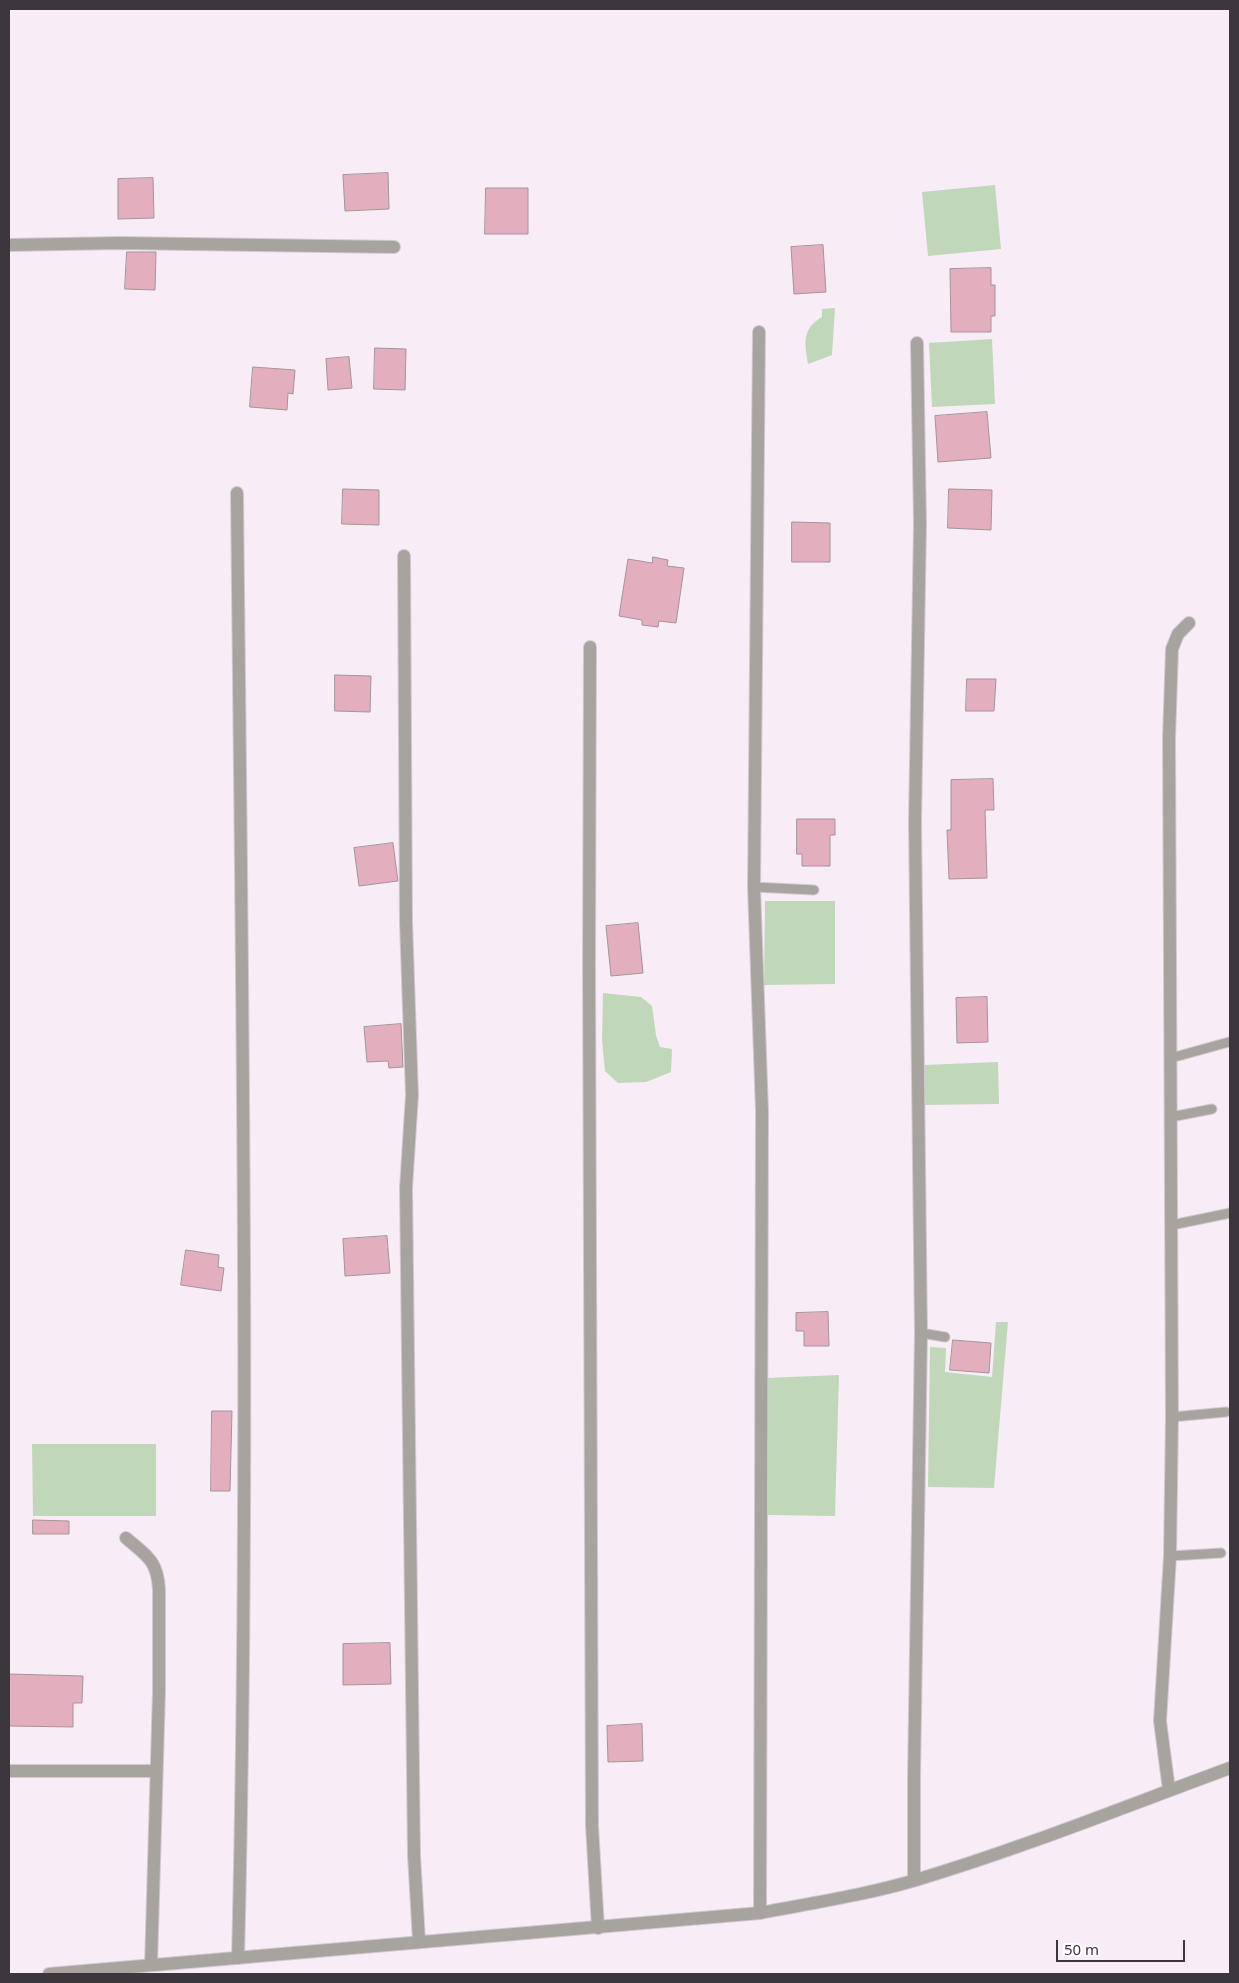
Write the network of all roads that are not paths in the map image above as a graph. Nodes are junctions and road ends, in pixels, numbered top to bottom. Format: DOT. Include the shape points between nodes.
graph roads {
  1 [pos="9,245"];
  2 [pos="394,247"];
  3 [pos="759,332"];
  4 [pos="917,343"];
  5 [pos="237,492"];
  6 [pos="404,556"];
  7 [pos="1189,622"];
  8 [pos="590,647"];
  9 [pos="754,887"];
  10 [pos="814,890"];
  11 [pos="1229,1042"];
  12 [pos="1171,1058"];
  13 [pos="1212,1109"];
  14 [pos="1171,1117"];
  15 [pos="1230,1213"];
  16 [pos="1172,1225"];
  17 [pos="921,1333"];
  18 [pos="945,1337"];
  19 [pos="1226,1412"];
  20 [pos="1172,1417"];
  21 [pos="126,1538"];
  22 [pos="1221,1553"];
  23 [pos="1170,1556"];
  24 [pos="1230,1768"];
  25 [pos="9,1771"];
  26 [pos="156,1772"];
  27 [pos="1169,1790"];
  28 [pos="914,1880"];
  29 [pos="760,1913"];
  30 [pos="598,1928"];
  31 [pos="419,1941"];
  32 [pos="238,1958"];
  33 [pos="150,1965"];
  34 [pos="49,1974"];
  1 -- 2 [label="street" via="120,243"];
  3 -- 9 [label="street"];
  4 -- 17 [label="street" via="920,524 915,822"];
  5 -- 32 [label="street" via="246,1382"];
  6 -- 31 [label="street" via="406,922 412,1095 406,1188 414,1855"];
  7 -- 12 [label="street" via="1178,634 1172,649 1170,682"];
  8 -- 30 [label="street" via="592,1826"];
  9 -- 10 [label="lane"];
  9 -- 29 [label="street" via="762,1111"];
  11 -- 12 [label="lane"];
  12 -- 14 [label="street"];
  13 -- 14 [label="lane"];
  14 -- 16 [label="street"];
  15 -- 16 [label="lane"];
  16 -- 20 [label="street"];
  17 -- 18 [label="lane"];
  17 -- 28 [label="street"];
  19 -- 20 [label="lane"];
  20 -- 23 [label="street"];
  21 -- 26 [label="street" via="150,1559 158,1573"];
  22 -- 23 [label="lane"];
  23 -- 27 [label="street" via="1160,1720"];
  24 -- 27 [label="street"];
  25 -- 26 [label="street"];
  26 -- 33 [label="street"];
  27 -- 28 [label="street" via="1001,1853"];
  28 -- 29 [label="street"];
  29 -- 30 [label="street"];
  30 -- 31 [label="street"];
  31 -- 32 [label="street"];
  32 -- 33 [label="street"];
  33 -- 34 [label="street"];
}
